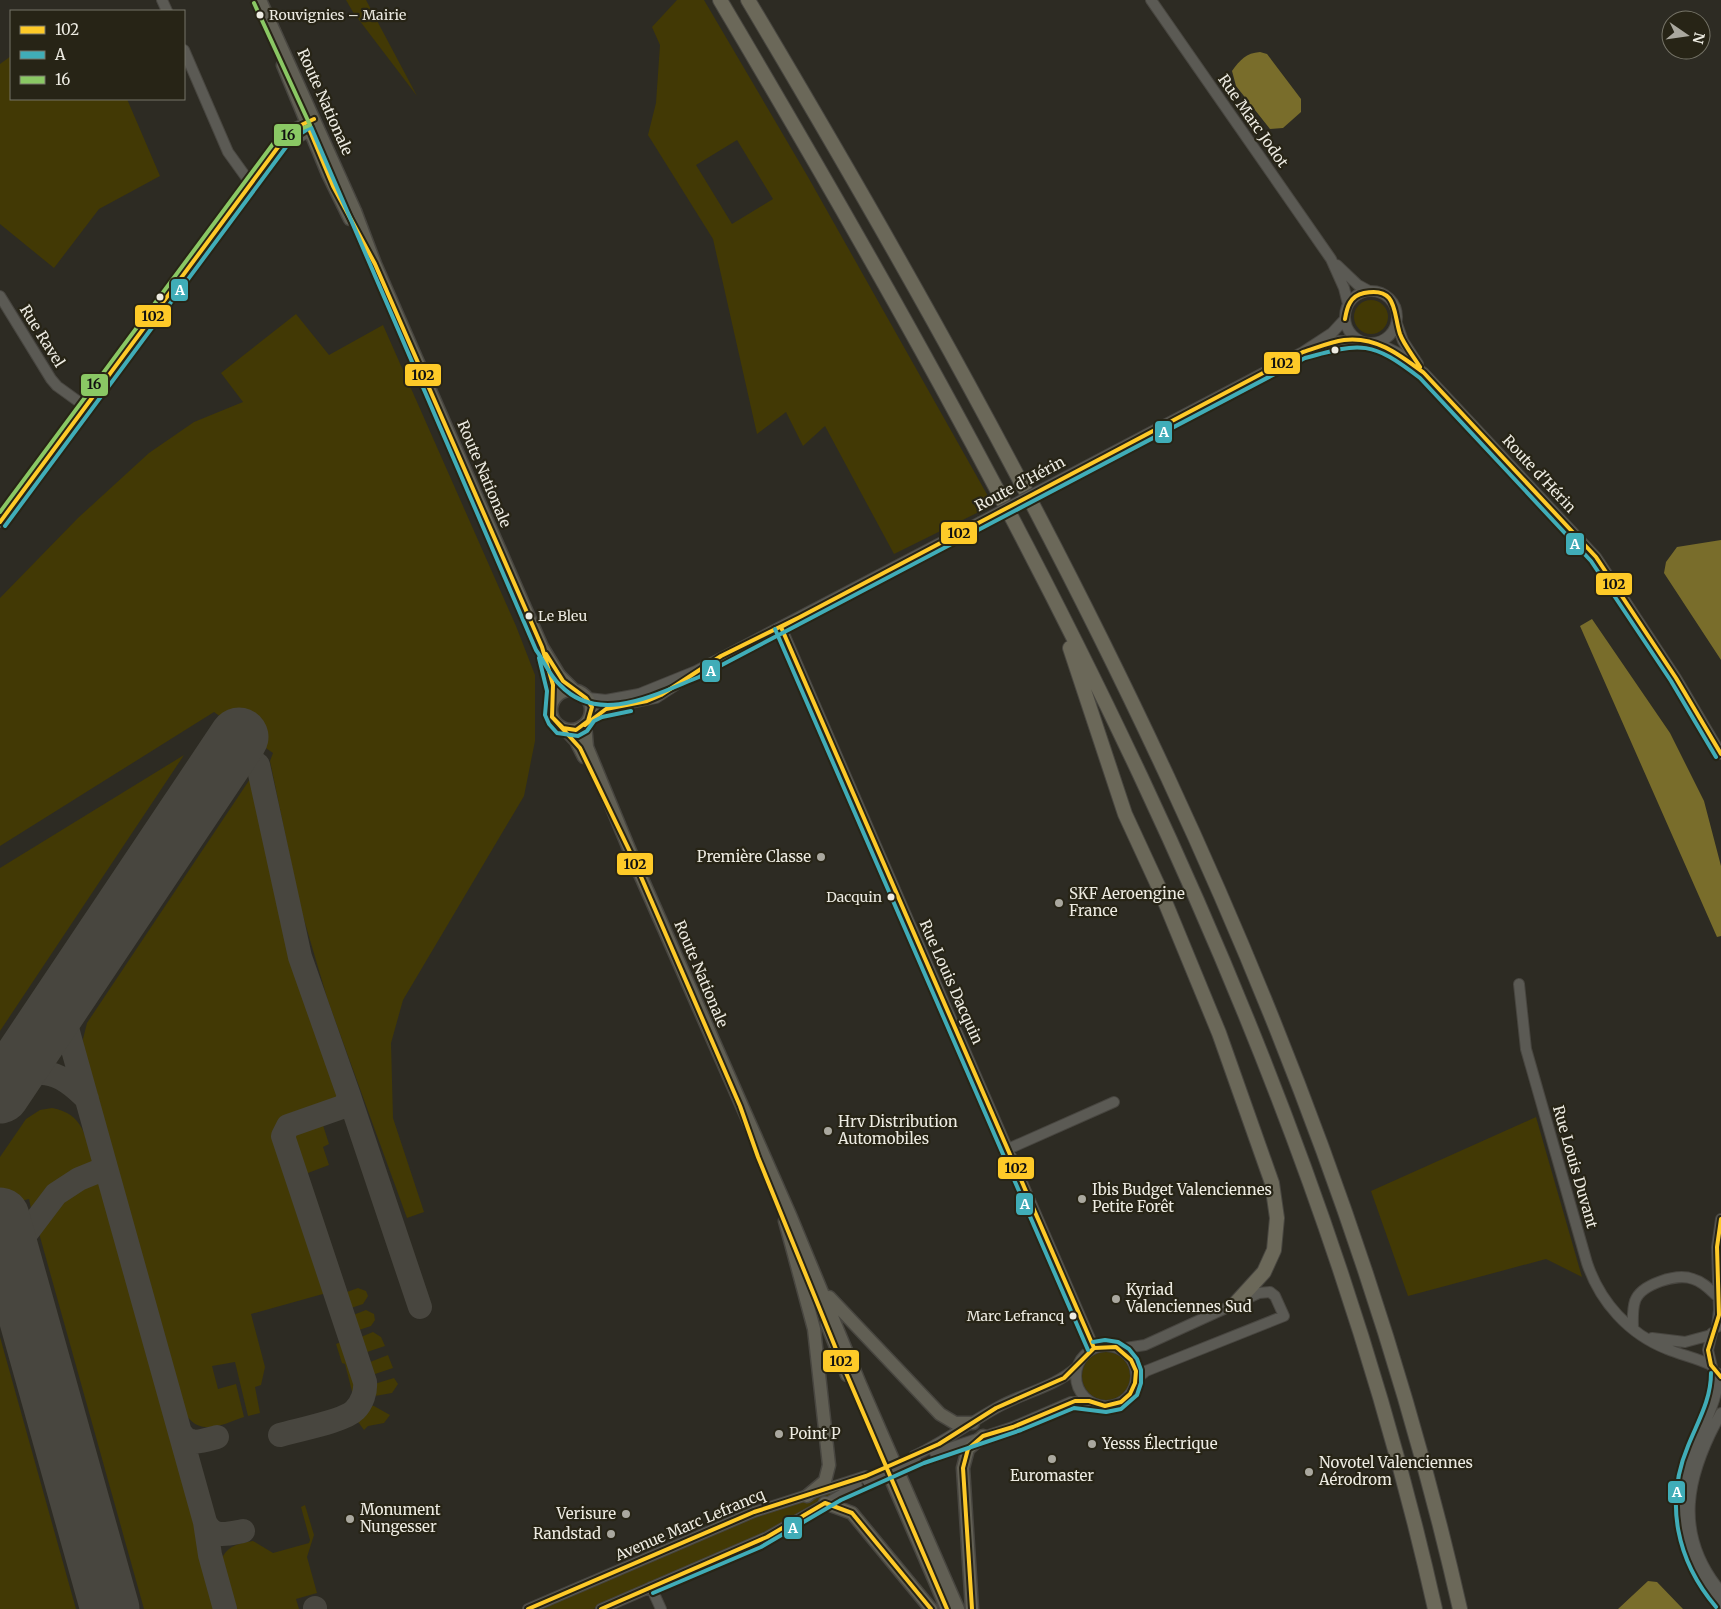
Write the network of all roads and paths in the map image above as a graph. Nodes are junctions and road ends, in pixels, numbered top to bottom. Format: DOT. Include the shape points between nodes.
graph roads {
  1 [pos="720,0"];
  2 [pos="748,0"];
  3 [pos="1151,0"];
  4 [pos="263,5"];
  5 [pos="185,52"];
  6 [pos="312,125"];
  7 [pos="251,184"];
  8 [pos="1331,258"];
  9 [pos="1369,291"];
  10 [pos="0,296"];
  11 [pos="1348,304"];
  12 [pos="1345,319"];
  13 [pos="1397,324"];
  14 [pos="1358,340"];
  15 [pos="1378,343"];
  16 [pos="1303,352"];
  17 [pos="1424,373"];
  18 [pos="86,407"];
  19 [pos="0,522"];
  20 [pos="1040,571"];
  21 [pos="781,627"];
  22 [pos="542,647"];
  23 [pos="696,671"];
  24 [pos="573,690"];
  25 [pos="588,698"];
  26 [pos="554,699"];
  27 [pos="588,721"];
  28 [pos="565,730"];
  29 [pos="1721,754"];
  30 [pos="632,856"];
  31 [pos="1520,984"];
  32 [pos="1114,1102"];
  33 [pos="740,1106"];
  34 [pos="1008,1149"];
  35 [pos="1721,1219"];
  36 [pos="785,1221"];
  37 [pos="1717,1258"];
  38 [pos="1721,1273"];
  39 [pos="820,1287"];
  40 [pos="1718,1298"];
  41 [pos="1234,1305"];
  42 [pos="1716,1328"];
  43 [pos="1633,1329"];
  44 [pos="1646,1337"];
  45 [pos="1094,1348"];
  46 [pos="1119,1349"];
  47 [pos="1077,1367"];
  48 [pos="1716,1372"];
  49 [pos="1136,1379"];
  50 [pos="1089,1401"];
  51 [pos="1721,1413"];
  52 [pos="973,1423"];
  53 [pos="983,1436"];
  54 [pos="915,1458"];
  55 [pos="867,1479"];
  56 [pos="807,1496"];
  57 [pos="825,1503"];
  58 [pos="651,1587"];
  59 [pos="1721,1592"];
  60 [pos="1721,1603"];
  61 [pos="528,1609"];
  62 [pos="601,1609"];
  63 [pos="661,1609"];
  64 [pos="931,1609"];
  65 [pos="947,1609"];
  66 [pos="958,1609"];
  67 [pos="972,1609"];
  68 [pos="1435,1609"];
  69 [pos="1460,1609"];
  1 -- 20 [label="highway" via="903,317"];
  2 -- 69 [label="highway" via="886,235 998,438 1102,639 1196,838 1282,1040 1354,1232 1412,1418"];
  3 -- 8 [label="street, Rue Marc Jodot"];
  4 -- 6 [label="main road, Route Nationale"];
  5 -- 7 [label="street" via="228,152"];
  6 -- 7 [label="street" via="278,148"];
  6 -- 22 [label="main road, Route Nationale" via="333,186 375,264"];
  7 -- 18 [label="street"];
  8 -- 9 [label="street, Rue Marc Jodot"];
  8 -- 11 [label="street, Rue Marc Jodot"];
  9 -- 11 [label="street" via="1355,296"];
  9 -- 13 [label="street" via="1382,293 1391,300 1397,310"];
  10 -- 18 [label="street, Rue Ravel" via="51,379"];
  11 -- 12 [label="street"];
  12 -- 14 [label="street" via="1348,330"];
  12 -- 16 [label="street, Route d'Hérin" via="1332,333"];
  13 -- 15 [label="street" via="1389,337"];
  13 -- 17 [label="street, Route d'Hérin" via="1403,341"];
  14 -- 15 [label="street"];
  14 -- 16 [label="street, Route d'Hérin" via="1339,341"];
  15 -- 17 [label="street, Route d'Hérin" via="1398,352"];
  16 -- 21 [label="street, Route d'Hérin, bridge"];
  17 -- 29 [label="street, Route d'Hérin" via="1596,557 1679,683"];
  18 -- 19 [label="street"];
  20 -- 41 [label="highway" via="1073,654 1125,814 1219,1033 1272,1183 1277,1218 1274,1250 1264,1272"];
  20 -- 68 [label="highway" via="1179,861 1280,1103 1370,1363"];
  21 -- 23 [label="street, Route d'Hérin"];
  21 -- 34 [label="street, Rue Louis Dacquin"];
  22 -- 24 [label="main road, Route Nationale" via="559,675"];
  22 -- 26 [label="main road"];
  23 -- 25 [label="street, Route d'Hérin" via="639,694 606,700"];
  23 -- 27 [label="street, Route d'Hérin" via="664,695 603,709"];
  24 -- 25 [label="main road"];
  24 -- 26 [label="main road" via="562,692"];
  25 -- 27 [label="main road" via="591,706"];
  26 -- 28 [label="main road" via="550,710 553,719"];
  27 -- 28 [label="main road" via="576,730"];
  27 -- 30 [label="main road, Route Nationale" via="587,747"];
  28 -- 30 [label="main road, Route Nationale" via="580,748"];
  30 -- 33 [label="main road, Route Nationale"];
  31 -- 43 [label="street, Rue Louis Duvant" via="1526,1049 1590,1272 1604,1300"];
  32 -- 34 [label="street"];
  33 -- 36 [label="main road"];
  33 -- 39 [label="main road"];
  34 -- 45 [label="street, Rue Louis Dacquin"];
  35 -- 37 [label="street"];
  36 -- 56 [label="main road" via="814,1328 829,1465 825,1481"];
  36 -- 65 [label="main road"];
  37 -- 38 [label="street"];
  37 -- 40 [label="street"];
  39 -- 52 [label="main road" via="940,1414 955,1423"];
  39 -- 66 [label="main road"];
  40 -- 42 [label="street"];
  40 -- 43 [label="street" via="1703,1284 1688,1277 1650,1285 1640,1292 1635,1301"];
  41 -- 46 [label="street" via="1145,1345"];
  41 -- 49 [label="street" via="1259,1293 1270,1292 1284,1316 1146,1371"];
  42 -- 44 [label="street, Rue Louis Duvant" via="1685,1342"];
  42 -- 48 [label="street" via="1708,1350"];
  43 -- 44 [label="street, Rue Louis Duvant"];
  44 -- 48 [label="street, Rue Louis Duvant"];
  45 -- 46 [label="street"];
  45 -- 47 [label="street" via="1082,1357"];
  46 -- 49 [label="street" via="1133,1363"];
  47 -- 50 [label="street" via="1077,1384"];
  47 -- 52 [label="street" via="1064,1378 1002,1405"];
  48 -- 60 [label="street" via="1714,1400 1684,1481 1681,1514 1692,1561"];
  49 -- 50 [label="street" via="1130,1394 1118,1404 1101,1406"];
  50 -- 53 [label="street" via="1071,1402"];
  51 -- 59 [label="street" via="1696,1467 1689,1506 1697,1553"];
  52 -- 54 [label="street"];
  53 -- 54 [label="street"];
  53 -- 67 [label="main road" via="968,1449 963,1468"];
  54 -- 55 [label="street, bridge"];
  55 -- 56 [label="street, Avenue Marc Lefrancq"];
  55 -- 57 [label="street"];
  56 -- 61 [label="street, Avenue Marc Lefrancq" via="754,1512"];
  57 -- 58 [label="street" via="773,1534"];
  57 -- 64 [label="main road" via="852,1513"];
  58 -- 62 [label="street"];
  58 -- 63 [label="street"];
}
